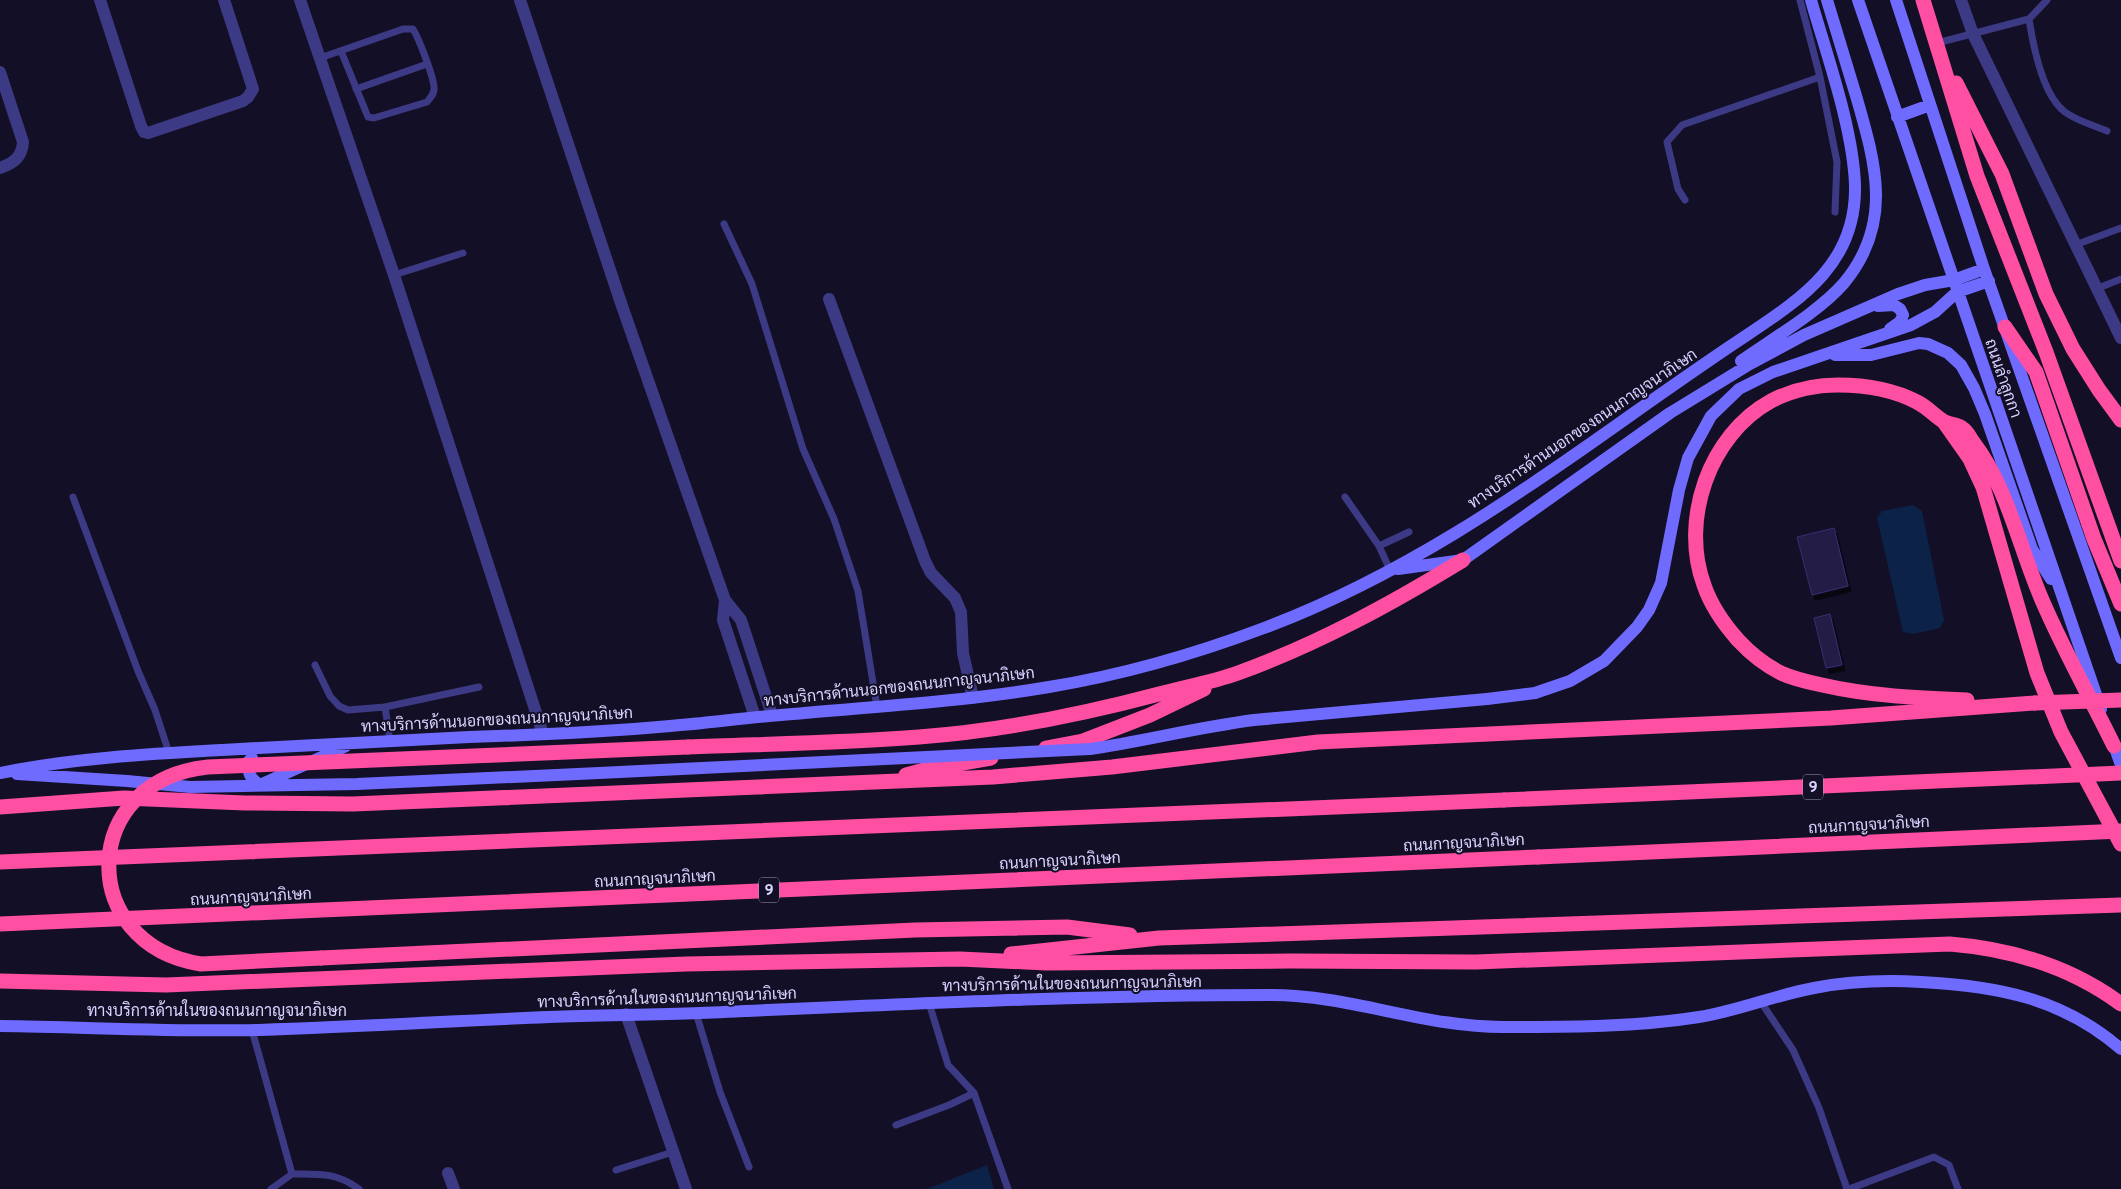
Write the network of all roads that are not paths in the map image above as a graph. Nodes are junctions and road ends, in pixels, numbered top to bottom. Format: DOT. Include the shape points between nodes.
graph roads {
  1 [pos="100,0"];
  2 [pos="224,0"];
  3 [pos="300,0"];
  4 [pos="520,0"];
  5 [pos="1800,0"];
  6 [pos="1811,0"];
  7 [pos="1827,0"];
  8 [pos="1858,0"];
  9 [pos="1896,0"];
  10 [pos="1923,0"];
  11 [pos="1962,0"];
  12 [pos="2047,0"];
  13 [pos="2029,19"];
  14 [pos="1973,34"];
  15 [pos="1937,43"];
  16 [pos="341,51"];
  17 [pos="320,58"];
  18 [pos="428,64"];
  19 [pos="0,72"];
  20 [pos="1820,77"];
  21 [pos="356,89"];
  22 [pos="1930,105"];
  23 [pos="1897,117"];
  24 [pos="2107,131"];
  25 [pos="0,168"];
  26 [pos="1685,200"];
  27 [pos="1835,212"];
  28 [pos="724,224"];
  29 [pos="2121,228"];
  30 [pos="2075,245"];
  31 [pos="463,253"];
  32 [pos="394,275"];
  33 [pos="1987,275"];
  34 [pos="2121,279"];
  35 [pos="1955,286"];
  36 [pos="2096,289"];
  37 [pos="829,299"];
  38 [pos="1866,308"];
  39 [pos="2005,327"];
  40 [pos="1878,336"];
  41 [pos="2121,338"];
  42 [pos="1824,355"];
  43 [pos="1670,413"];
  44 [pos="2121,420"];
  45 [pos="1944,422"];
  46 [pos="73,496"];
  47 [pos="1345,497"];
  48 [pos="1409,532"];
  49 [pos="1379,546"];
  50 [pos="1463,560"];
  51 [pos="2121,562"];
  52 [pos="1390,570"];
  53 [pos="2063,598"];
  54 [pos="725,600"];
  55 [pos="2121,604"];
  56 [pos="2121,658"];
  57 [pos="315,665"];
  58 [pos="1236,673"];
  59 [pos="478,687"];
  60 [pos="973,698"];
  61 [pos="2121,700"];
  62 [pos="2035,703"];
  63 [pos="385,707"];
  64 [pos="877,707"];
  65 [pos="772,715"];
  66 [pos="756,717"];
  67 [pos="543,734"];
  68 [pos="390,740"];
  69 [pos="355,742"];
  70 [pos="301,745"];
  71 [pos="2114,746"];
  72 [pos="169,753"];
  73 [pos="2121,765"];
  74 [pos="0,773"];
  75 [pos="2121,773"];
  76 [pos="880,782"];
  77 [pos="260,784"];
  78 [pos="0,807"];
  79 [pos="2121,830"];
  80 [pos="2121,844"];
  81 [pos="0,862"];
  82 [pos="2121,905"];
  83 [pos="0,924"];
  84 [pos="1159,938"];
  85 [pos="960,959"];
  86 [pos="0,981"];
  87 [pos="1761,1002"];
  88 [pos="929,1004"];
  89 [pos="2121,1004"];
  90 [pos="696,1013"];
  91 [pos="626,1014"];
  92 [pos="0,1026"];
  93 [pos="252,1030"];
  94 [pos="2121,1049"];
  95 [pos="974,1094"];
  96 [pos="896,1125"];
  97 [pos="673,1152"];
  98 [pos="749,1167"];
  99 [pos="616,1170"];
  100 [pos="448,1172"];
  101 [pos="292,1174"];
  102 [pos="271,1189"];
  103 [pos="359,1189"];
  104 [pos="454,1189"];
  105 [pos="686,1189"];
  106 [pos="1008,1189"];
  107 [pos="1848,1189"];
  108 [pos="1958,1189"];
  1 -- 2 [label="street" via="140,126 148,133 243,101 251,93 253,89"];
  3 -- 17 [label="street"];
  4 -- 54 [label="street"];
  5 -- 20 [label="lane"];
  6 -- 52 [label="main road, ทางบริการด้านนอกของถนนกาญจนาภิเษก" via="1842,109 1855,182 1849,229 1826,274 1796,301 1550,474"];
  7 -- 43 [label="main road" via="1870,143 1876,174 1877,203 1869,239 1844,283 1825,302"];
  8 -- 23 [label="main road, ถนนลำลูกกา"];
  9 -- 22 [label="main road, ถนนลำลูกกา"];
  10 -- 15 [label="highway"];
  11 -- 14 [label="street"];
  12 -- 13 [label="lane"];
  13 -- 14 [label="lane"];
  13 -- 24 [label="lane" via="2036,60 2062,110"];
  14 -- 15 [label="lane"];
  14 -- 30 [label="street"];
  15 -- 44 [label="highway" via="2002,174 2043,286 2072,349"];
  15 -- 51 [label="highway" via="1977,176 2046,352"];
  16 -- 17 [label="lane"];
  16 -- 18 [label="lane" via="408,28 413,29"];
  16 -- 21 [label="lane"];
  17 -- 32 [label="street"];
  18 -- 21 [label="lane"];
  18 -- 21 [label="lane" via="434,87 427,102 368,117"];
  19 -- 25 [label="street" via="23,142 18,158"];
  20 -- 26 [label="lane" via="1682,125 1666,142 1678,189"];
  20 -- 27 [label="lane" via="1837,162"];
  22 -- 23 [label="main road"];
  22 -- 33 [label="main road, ถนนลำลูกกา"];
  23 -- 35 [label="main road, ถนนลำลูกกา"];
  28 -- 64 [label="lane" via="752,284 803,449 834,519 858,590"];
  29 -- 30 [label="lane"];
  30 -- 36 [label="street"];
  31 -- 32 [label="lane"];
  32 -- 67 [label="street"];
  33 -- 35 [label="main road, ทางบริการด้านนอกของถนนกาญจนาภิเษก"];
  33 -- 39 [label="main road, ถนนลำลูกกา"];
  34 -- 36 [label="lane"];
  35 -- 38 [label="main road, ทางบริการด้านนอกของถนนกาญจนาภิเษก" via="1925,285"];
  35 -- 40 [label="main road, ทางบริการด้านนอกของถนนกาญจนาภิเษก" via="1935,312"];
  35 -- 53 [label="main road, ถนนลำลูกกา"];
  36 -- 41 [label="street"];
  37 -- 60 [label="street" via="925,561 955,598 962,612 963,653"];
  38 -- 40 [label="main road" via="1894,304 1903,315 1900,322"];
  38 -- 43 [label="main road, ทางบริการด้านนอกของถนนกาญจนาภิเษก" via="1777,349"];
  39 -- 55 [label="highway" via="2036,372 2094,540"];
  39 -- 56 [label="main road, ถนนลำลูกกา"];
  40 -- 42 [label="main road, ทางบริการด้านนอกของถนนกาญจนาภิเษก"];
  42 -- 53 [label="main road" via="1871,355 1918,342 1948,353 1961,365 1985,414 2032,549"];
  42 -- 77 [label="main road, ทางบริการด้านนอกของถนนกาญจนาภิเษก, bridge" via="1755,380 1739,389 1712,416 1696,440 1683,472 1667,558 1655,598 1638,627 1604,661 1570,682 1535,693 1254,720 1090,749 356,784"];
  43 -- 50 [label="main road, ทางบริการด้านนอกของถนนกาญจนาภิเษก"];
  45 -- 62 [label="highway" via="1915,400 1864,385 1812,387 1778,398 1758,410 1727,440 1713,463 1700,498 1695,540 1703,583 1711,603 1731,632 1765,663 1800,680 1890,696"];
  45 -- 71 [label="highway" via="1963,428 1994,474 2043,602"];
  45 -- 80 [label="highway" via="1970,459 1983,487 2046,698"];
  46 -- 72 [label="lane"];
  47 -- 49 [label="lane"];
  48 -- 49 [label="lane"];
  49 -- 52 [label="lane"];
  50 -- 52 [label="main road"];
  50 -- 58 [label="highway" via="1348,626"];
  52 -- 60 [label="main road, ทางบริการด้านนอกของถนนกาญจนาภิเษก" via="1265,628 1156,663 1056,686"];
  53 -- 71 [label="main road, ถนนลำลูกกา"];
  54 -- 65 [label="street" via="741,620"];
  54 -- 66 [label="street" via="723,620"];
  57 -- 63 [label="lane" via="330,696 339,706 348,710"];
  58 -- 76 [label="highway" via="1150,715 1083,741 928,769"];
  58 -- 84 [label="highway, bridge" via="1094,711 1017,726 919,737 192,768 148,786 127,809 112,841 109,866 116,901 134,930 157,949 184,961 201,964 1015,927 1066,927"];
  59 -- 63 [label="lane"];
  60 -- 64 [label="main road, ทางบริการด้านนอกของถนนกาญจนาภิเษก"];
  61 -- 62 [label="highway, bridge"];
  62 -- 76 [label="highway" via="1831,718 1318,742 1112,767"];
  63 -- 68 [label="lane"];
  64 -- 65 [label="main road, ทางบริการด้านนอกของถนนกาญจนาภิเษก"];
  65 -- 66 [label="main road, ทางบริการด้านนอกของถนนกาญจนาภิเษก"];
  66 -- 67 [label="main road, ทางบริการด้านนอกของถนนกาญจนาภิเษก"];
  67 -- 68 [label="main road, ทางบริการด้านนอกของถนนกาญจนาภิเษก"];
  68 -- 69 [label="main road, ทางบริการด้านนอกของถนนกาญจนาภิเษก"];
  69 -- 70 [label="main road, ทางบริการด้านนอกของถนนกาญจนาภิเษก"];
  69 -- 77 [label="main road"];
  70 -- 72 [label="main road, ทางบริการด้านนอกของถนนกาญจนาภิเษก"];
  70 -- 77 [label="main road" via="255,756 248,762 248,773"];
  71 -- 73 [label="main road, ถนนลำลูกกา"];
  72 -- 74 [label="main road, ทางบริการด้านนอกของถนนกาญจนาภิเษก" via="48,764"];
  74 -- 77 [label="main road, ทางบริการด้านนอกของถนนกาญจนาภิเษก" via="190,787"];
  75 -- 81 [label="highway, 9, bridge"];
  76 -- 78 [label="highway" via="371,804 124,798"];
  79 -- 83 [label="highway, ถนนกาญจนาภิเษก / 9, bridge"];
  82 -- 84 [label="highway"];
  84 -- 85 [label="highway"];
  85 -- 86 [label="highway" via="686,964 166,985"];
  85 -- 89 [label="highway" via="1046,963 1476,962 1950,944 2010,952 2050,965"];
  87 -- 88 [label="main road, ทางบริการด้านในของถนนกาญจนาภิเษก" via="1675,1020 1504,1028 1460,1025 1288,995"];
  87 -- 94 [label="main road, ทางบริการด้านในของถนนกาญจนาภิเษก" via="1810,988 1864,981 1969,984 2011,992 2052,1006 2102,1033"];
  87 -- 107 [label="lane" via="1793,1050 1819,1108"];
  88 -- 90 [label="main road, ทางบริการด้านในของถนนกาญจนาภิเษก"];
  88 -- 95 [label="lane" via="948,1065"];
  90 -- 91 [label="main road, ทางบริการด้านในของถนนกาญจนาภิเษก"];
  90 -- 98 [label="lane" via="720,1092"];
  91 -- 93 [label="main road, ทางบริการด้านในของถนนกาญจนาภิเษก"];
  91 -- 97 [label="street"];
  92 -- 93 [label="main road, ทางบริการด้านในของถนนกาญจนาภิเษก"];
  93 -- 101 [label="lane"];
  95 -- 96 [label="lane"];
  95 -- 106 [label="lane"];
  97 -- 99 [label="lane"];
  97 -- 105 [label="street"];
  100 -- 104 [label="street"];
  101 -- 102 [label="lane"];
  101 -- 103 [label="lane" via="328,1174"];
  107 -- 108 [label="lane" via="1934,1157 1949,1165"];
}
